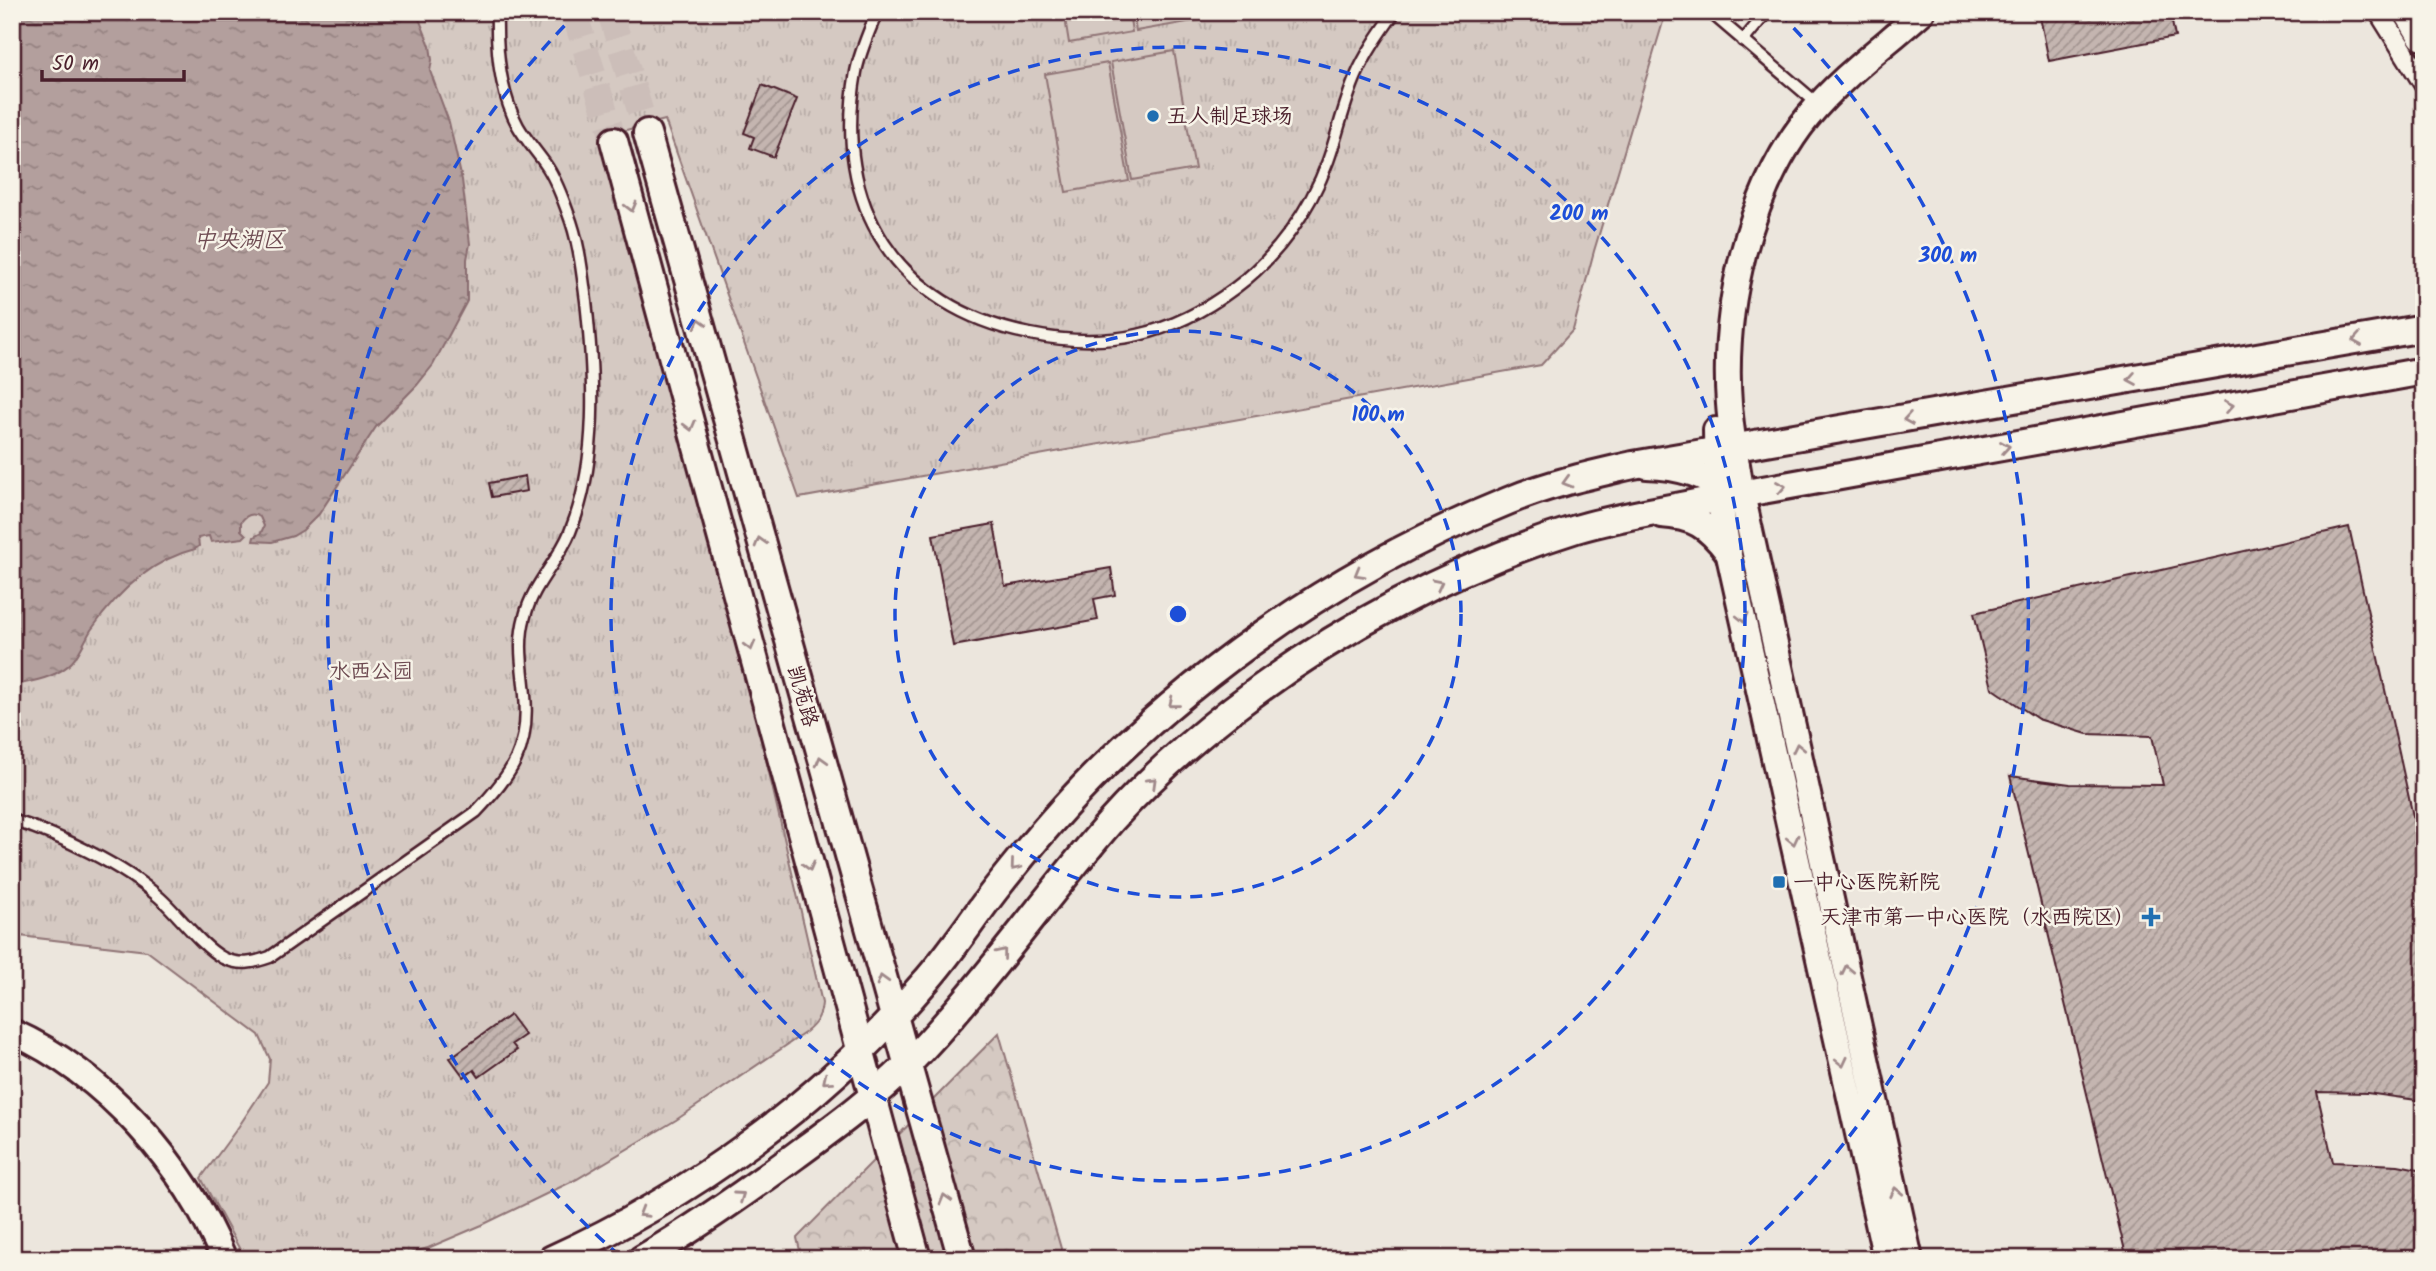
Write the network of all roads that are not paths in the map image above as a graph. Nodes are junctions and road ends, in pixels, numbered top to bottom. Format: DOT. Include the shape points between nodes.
graph roads {
  1 [pos="497,12"];
  2 [pos="877,12"];
  3 [pos="1395,12"];
  4 [pos="1710,12"];
  5 [pos="1767,12"];
  6 [pos="1902,12"];
  7 [pos="1922,12"];
  8 [pos="2379,12"];
  9 [pos="2411,12"];
  10 [pos="2424,34"];
  11 [pos="1743,41"];
  12 [pos="2424,84"];
  13 [pos="1814,102"];
  14 [pos="647,133"];
  15 [pos="614,141"];
  16 [pos="2424,328"];
  17 [pos="2424,371"];
  18 [pos="1726,451"];
  19 [pos="1633,465"];
  20 [pos="1727,493"];
  21 [pos="1642,513"];
  22 [pos="1728,551"];
  23 [pos="12,820"];
  24 [pos="927,980"];
  25 [pos="960,1006"];
  26 [pos="893,1018"];
  27 [pos="12,1032"];
  28 [pos="12,1044"];
  29 [pos="859,1053"];
  30 [pos="901,1063"];
  31 [pos="872,1098"];
  32 [pos="929,1140"];
  33 [pos="893,1170"];
  34 [pos="210,1259"];
  35 [pos="224,1259"];
  36 [pos="552,1259"];
  37 [pos="642,1259"];
  38 [pos="917,1259"];
  39 [pos="962,1259"];
  40 [pos="1886,1259"];
  41 [pos="1910,1259"];
  1 -- 23 [label="lane" via="499,65 514,125 547,167 577,242 591,353 592,420 569,533 525,614 520,666 526,731 504,782 476,812 270,957 250,964 222,957 158,896 122,872"];
  2 -- 3 [label="lane" via="857,69 852,120 858,180 881,242 922,288 980,320 1048,338 1113,341 1179,322 1208,307 1275,252 1314,192 1355,78"];
  4 -- 11 [label="lane"];
  5 -- 11 [label="lane"];
  6 -- 13 [label="street" via="1823,82"];
  7 -- 13 [label="street"];
  8 -- 12 [label="street"];
  9 -- 10 [label="highway"];
  11 -- 13 [label="lane"];
  13 -- 18 [label="street" via="1769,178 1746,246 1728,364"];
  26 -- 14 [label="main road, 凯苑路, one-way"];
  15 -- 29 [label="main road, 凯苑路, one-way"];
  16 -- 18 [label="main road, one-way"];
  20 -- 17 [label="main road, one-way"];
  18 -- 19 [label="main road"];
  18 -- 20 [label="street"];
  19 -- 20 [label="street" via="1680,470"];
  19 -- 24 [label="main road, one-way" via="1510,500 1377,562 1296,610 1223,663 1102,768 996,889"];
  20 -- 21 [label="main road"];
  20 -- 22 [label="street"];
  41 -- 20 [label="street, one-way" via="1752,539"];
  21 -- 22 [label="main road" via="1687,517 1703,524"];
  25 -- 21 [label="main road, one-way" via="1115,817 1233,710 1334,640 1460,574 1574,530"];
  22 -- 40 [label="street, one-way"];
  24 -- 26 [label="main road"];
  24 -- 30 [label="main road" via="913,1008"];
  25 -- 30 [label="main road"];
  25 -- 32 [label="main road" via="931,1063 926,1101"];
  26 -- 29 [label="main road"];
  26 -- 30 [label="main road, 凯苑路"];
  27 -- 35 [label="street" via="66,1063 145,1133 179,1176"];
  28 -- 34 [label="street" via="60,1072 126,1128 160,1167 202,1236"];
  29 -- 31 [label="main road, 凯苑路"];
  29 -- 36 [label="main road, one-way" via="707,1172 639,1216"];
  30 -- 31 [label="main road"];
  30 -- 32 [label="main road, 凯苑路"];
  30 -- 33 [label="main road" via="892,1120"];
  31 -- 33 [label="main road, 凯苑路"];
  37 -- 31 [label="main road, one-way" via="747,1191"];
  39 -- 32 [label="main road, 凯苑路, one-way"];
  33 -- 38 [label="main road, 凯苑路"];
}
